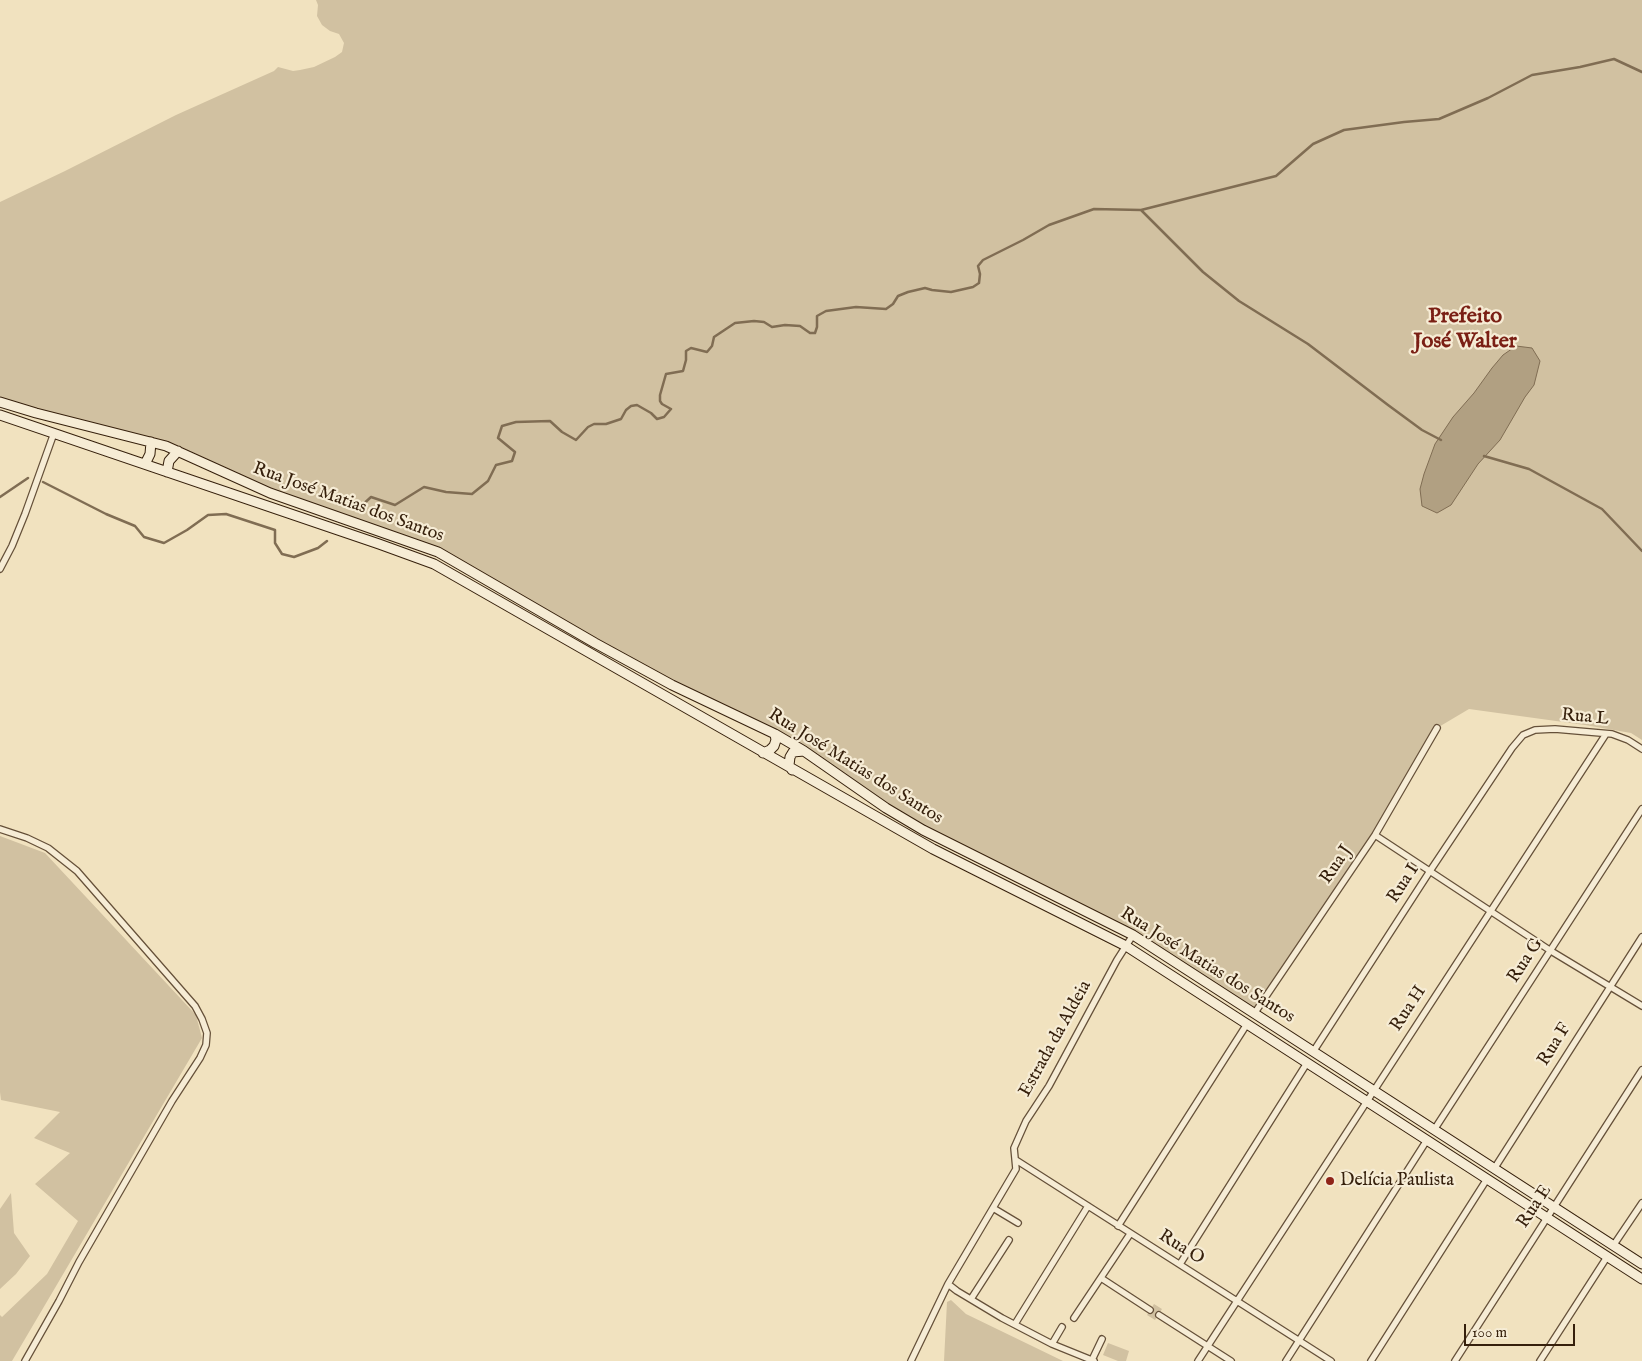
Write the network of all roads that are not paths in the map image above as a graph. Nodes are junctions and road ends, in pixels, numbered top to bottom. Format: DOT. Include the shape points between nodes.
graph roads {
  1 [pos="0,402"];
  2 [pos="0,415"];
  3 [pos="54,433"];
  4 [pos="151,442"];
  5 [pos="178,451"];
  6 [pos="145,464"];
  7 [pos="167,472"];
  8 [pos="0,569"];
  9 [pos="1437,728"];
  10 [pos="775,734"];
  11 [pos="1606,734"];
  12 [pos="1523,735"];
  13 [pos="1642,749"];
  14 [pos="804,751"];
  15 [pos="763,753"];
  16 [pos="792,770"];
  17 [pos="1642,808"];
  18 [pos="0,829"];
  19 [pos="1375,835"];
  20 [pos="1430,871"];
  21 [pos="1491,910"];
  22 [pos="1133,935"];
  23 [pos="1642,937"];
  24 [pos="1126,946"];
  25 [pos="1550,951"];
  26 [pos="1610,986"];
  27 [pos="1642,1006"];
  28 [pos="1254,1014"];
  29 [pos="1247,1024"];
  30 [pos="1313,1052"];
  31 [pos="1307,1062"];
  32 [pos="1642,1070"];
  33 [pos="1374,1091"];
  34 [pos="1367,1101"];
  35 [pos="1434,1130"];
  36 [pos="1427,1140"];
  37 [pos="1016,1160"];
  38 [pos="1494,1169"];
  39 [pos="1487,1179"];
  40 [pos="1642,1203"];
  41 [pos="1088,1206"];
  42 [pos="1553,1207"];
  43 [pos="993,1208"];
  44 [pos="1547,1218"];
  45 [pos="1018,1223"];
  46 [pos="1118,1226"];
  47 [pos="1130,1234"];
  48 [pos="1009,1240"];
  49 [pos="1614,1246"];
  50 [pos="1607,1257"];
  51 [pos="1180,1264"];
  52 [pos="1642,1264"];
  53 [pos="1101,1278"];
  54 [pos="1642,1279"];
  55 [pos="948,1284"];
  56 [pos="971,1299"];
  57 [pos="1238,1301"];
  58 [pos="1150,1310"];
  59 [pos="1159,1315"];
  60 [pos="1074,1318"];
  61 [pos="1015,1324"];
  62 [pos="1062,1327"];
  63 [pos="1102,1339"];
  64 [pos="1300,1340"];
  65 [pos="1052,1344"];
  66 [pos="1207,1347"];
  67 [pos="1093,1360"];
  68 [pos="25,1361"];
  69 [pos="911,1361"];
  70 [pos="1198,1361"];
  71 [pos="1231,1361"];
  72 [pos="1286,1361"];
  73 [pos="1331,1361"];
  74 [pos="1371,1361"];
  75 [pos="1455,1361"];
  76 [pos="1540,1361"];
  1 -- 4 [label="main road, Rua José Matias dos Santos"];
  2 -- 3 [label="main road, Rua José Matias dos Santos"];
  3 -- 6 [label="main road, Rua José Matias dos Santos"];
  3 -- 8 [label="street" via="22,522"];
  4 -- 5 [label="main road, Rua José Matias dos Santos"];
  4 -- 6 [label="main road"];
  5 -- 7 [label="main road" via="169,461"];
  5 -- 10 [label="main road, Rua José Matias dos Santos" via="270,493 438,552 672,685"];
  6 -- 7 [label="main road, Rua José Matias dos Santos"];
  7 -- 15 [label="main road, Rua José Matias dos Santos" via="434,564"];
  9 -- 19 [label="street, Rua J"];
  10 -- 14 [label="main road, Rua José Matias dos Santos"];
  10 -- 15 [label="main road" via="774,746"];
  11 -- 12 [label="street, Rua L" via="1535,730"];
  11 -- 13 [label="street, Rua L" via="1619,736"];
  11 -- 21 [label="street, Rua H"];
  12 -- 20 [label="street, Rua I"];
  14 -- 16 [label="main road" via="793,752 789,765"];
  14 -- 22 [label="main road, Rua José Matias dos Santos" via="923,830"];
  15 -- 16 [label="main road, Rua José Matias dos Santos"];
  16 -- 24 [label="main road, Rua José Matias dos Santos" via="932,850"];
  17 -- 25 [label="street, Rua G"];
  18 -- 68 [label="street" via="48,848 77,871 195,1006 207,1033 200,1058 79,1262"];
  19 -- 20 [label="street"];
  19 -- 28 [label="street, Rua J"];
  20 -- 21 [label="street"];
  20 -- 30 [label="street, Rua I"];
  21 -- 25 [label="street"];
  21 -- 33 [label="street, Rua H"];
  22 -- 24 [label="street, Estrada da Aldeia"];
  22 -- 28 [label="main road, Rua José Matias dos Santos"];
  23 -- 26 [label="street, Rua F"];
  24 -- 29 [label="main road, Rua José Matias dos Santos"];
  24 -- 37 [label="street, Estrada da Aldeia" via="1062,1064 1026,1120 1014,1148"];
  25 -- 26 [label="street"];
  25 -- 35 [label="street, Rua G"];
  26 -- 27 [label="street"];
  26 -- 38 [label="street, Rua F"];
  28 -- 30 [label="main road, Rua José Matias dos Santos"];
  29 -- 31 [label="main road, Rua José Matias dos Santos"];
  29 -- 46 [label="street"];
  30 -- 33 [label="main road, Rua José Matias dos Santos"];
  31 -- 34 [label="main road, Rua José Matias dos Santos"];
  31 -- 51 [label="street"];
  32 -- 42 [label="street, Rua E"];
  33 -- 34 [label="street, Rua H"];
  33 -- 35 [label="main road, Rua José Matias dos Santos"];
  34 -- 36 [label="main road, Rua José Matias dos Santos"];
  34 -- 57 [label="street, Rua H"];
  35 -- 38 [label="main road, Rua José Matias dos Santos"];
  36 -- 39 [label="main road, Rua José Matias dos Santos"];
  36 -- 64 [label="street"];
  37 -- 41 [label="street, Rua O"];
  37 -- 43 [label="street, Estrada da Aldeia" via="1016,1169"];
  38 -- 42 [label="main road, Rua José Matias dos Santos"];
  39 -- 44 [label="main road, Rua José Matias dos Santos"];
  39 -- 74 [label="street"];
  40 -- 49 [label="street"];
  41 -- 46 [label="street, Rua O"];
  41 -- 61 [label="street"];
  42 -- 44 [label="street, Rua E"];
  42 -- 49 [label="main road, Rua José Matias dos Santos"];
  43 -- 45 [label="street"];
  43 -- 55 [label="street, Estrada da Aldeia"];
  44 -- 50 [label="main road, Rua José Matias dos Santos"];
  44 -- 75 [label="street, Rua E"];
  46 -- 47 [label="street, Rua O"];
  47 -- 51 [label="street, Rua O"];
  47 -- 53 [label="street"];
  48 -- 56 [label="street"];
  49 -- 52 [label="main road, Rua José Matias dos Santos"];
  50 -- 54 [label="main road, Rua José Matias dos Santos"];
  50 -- 76 [label="street"];
  51 -- 57 [label="street, Rua O"];
  53 -- 58 [label="street"];
  53 -- 60 [label="street"];
  55 -- 56 [label="street"];
  55 -- 69 [label="street, Estrada da Aldeia"];
  56 -- 61 [label="street"];
  57 -- 64 [label="street, Rua O"];
  57 -- 66 [label="street, Rua H"];
  59 -- 66 [label="street"];
  61 -- 65 [label="street"];
  62 -- 65 [label="street"];
  63 -- 67 [label="street"];
  64 -- 72 [label="street"];
  64 -- 73 [label="street, Rua O"];
  65 -- 67 [label="street"];
  66 -- 70 [label="street, Rua H"];
  66 -- 71 [label="street"];
}
